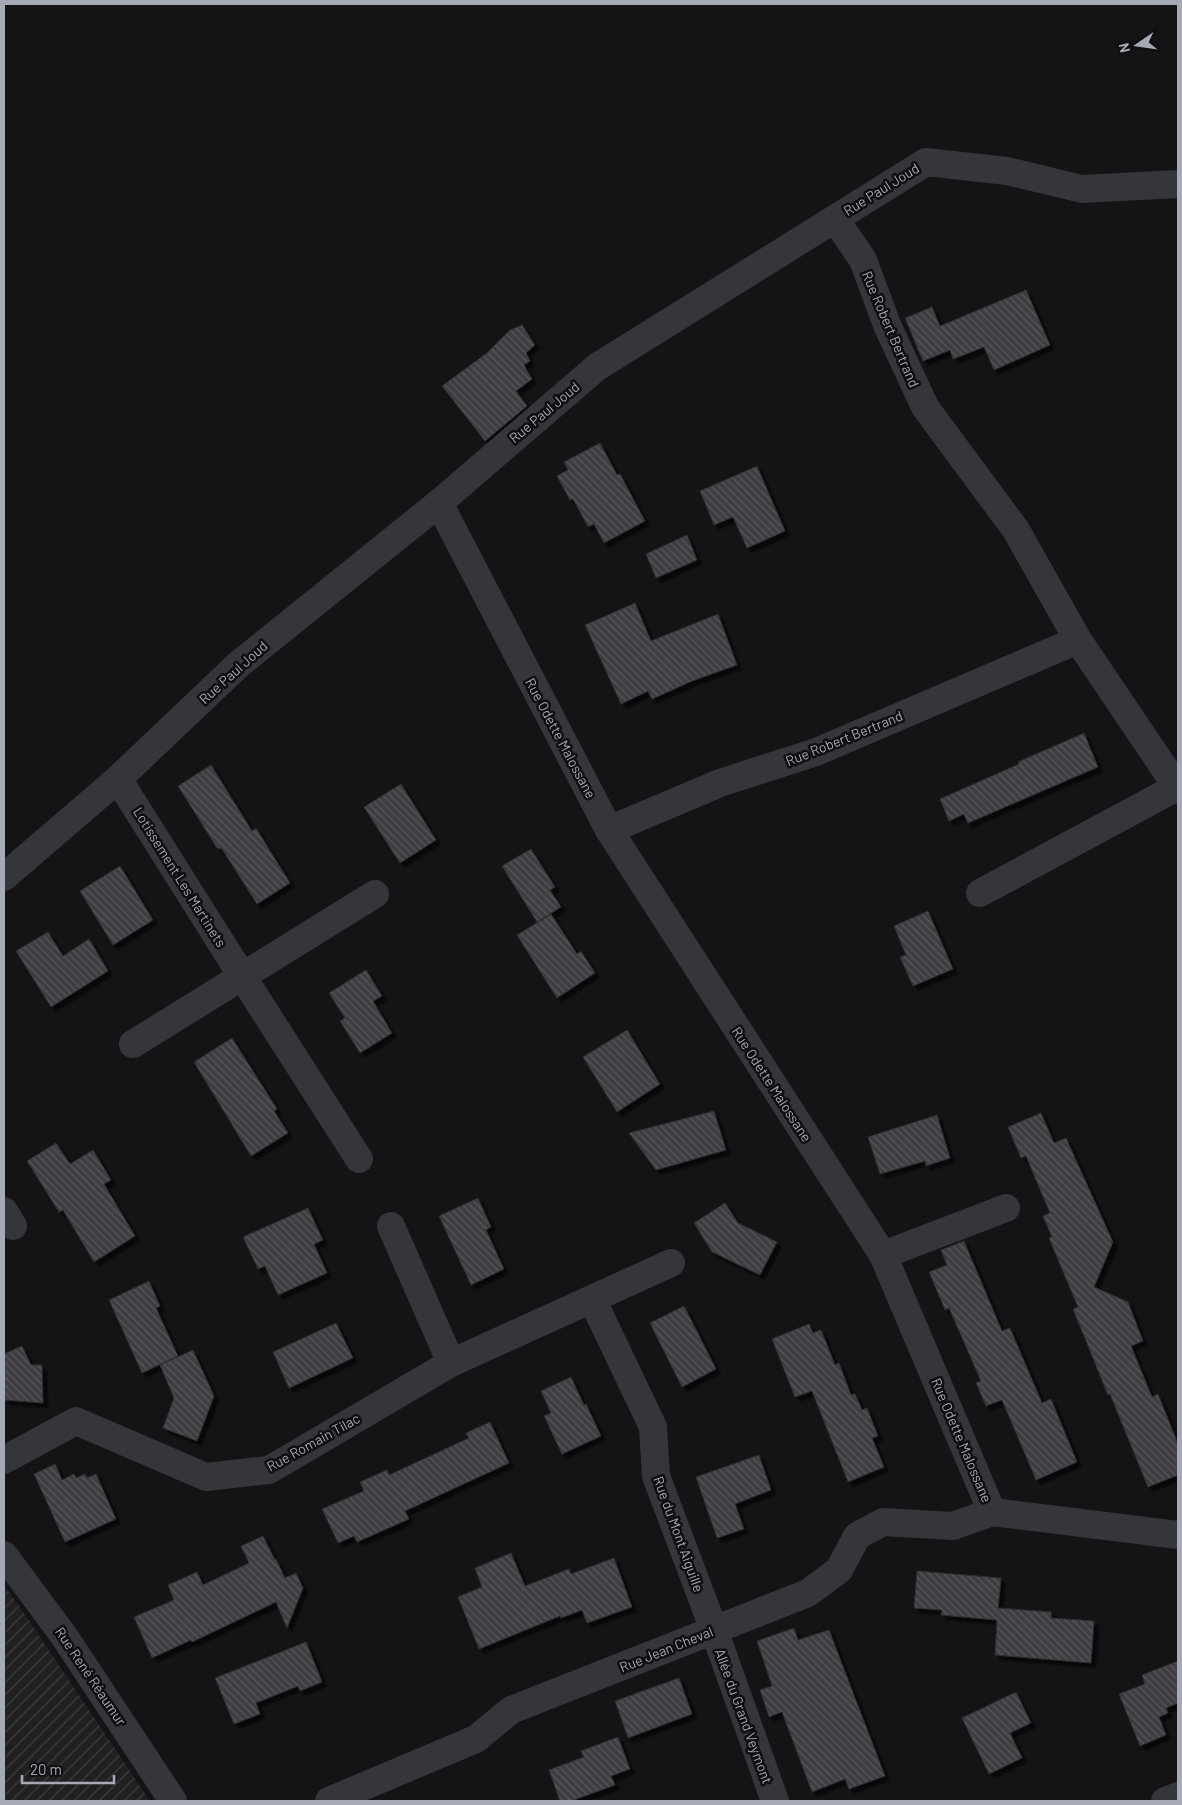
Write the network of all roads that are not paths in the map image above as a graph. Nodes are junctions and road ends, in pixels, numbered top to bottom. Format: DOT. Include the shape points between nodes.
graph roads {
  1 [pos="1178,184"];
  2 [pos="835,219"];
  3 [pos="439,503"];
  4 [pos="1078,640"];
  5 [pos="118,779"];
  6 [pos="609,830"];
  7 [pos="4,877"];
  8 [pos="980,893"];
  9 [pos="375,894"];
  10 [pos="242,976"];
  11 [pos="133,1044"];
  12 [pos="359,1159"];
  13 [pos="1006,1208"];
  14 [pos="391,1226"];
  15 [pos="883,1255"];
  16 [pos="671,1263"];
  17 [pos="592,1299"];
  18 [pos="451,1363"];
  19 [pos="4,1460"];
  20 [pos="992,1512"];
  21 [pos="1178,1535"];
  22 [pos="4,1555"];
  23 [pos="714,1630"];
  24 [pos="1178,1796"];
  25 [pos="173,1801"];
  26 [pos="328,1801"];
  27 [pos="775,1801"];
  28 [pos="1166,1801"];
  1 -- 2 [label="street, Rue Paul Joud" via="1082,189 1007,171 926,162"];
  2 -- 3 [label="street, Rue Paul Joud" via="597,367"];
  2 -- 4 [label="street, Rue Robert Bertrand" via="863,260 886,325 925,407 1016,530"];
  3 -- 5 [label="street, Rue Paul Joud" via="238,665"];
  3 -- 6 [label="street, Rue Odette Malossane"];
  4 -- 6 [label="street, Rue Robert Bertrand" via="816,752 720,783"];
  4 -- 8 [label="street, Rue Robert Bertrand" via="1177,787"];
  5 -- 7 [label="street, Rue Paul Joud"];
  5 -- 10 [label="street, Lotissement Les Martinets"];
  6 -- 15 [label="street, Rue Odette Malossane"];
  9 -- 10 [label="street"];
  10 -- 11 [label="street"];
  10 -- 12 [label="street, Lotissement Les Martinets"];
  13 -- 15 [label="street"];
  14 -- 18 [label="street"];
  15 -- 20 [label="street, Rue Odette Malossane"];
  16 -- 17 [label="street"];
  17 -- 18 [label="street"];
  17 -- 23 [label="street, Rue du Mont Aiguille" via="653,1427 656,1476"];
  18 -- 19 [label="street, Rue Romain Tilac" via="269,1470 206,1477 76,1421"];
  20 -- 21 [label="street, Rue Odette Malossane"];
  20 -- 23 [label="street, Rue Jean Cheval" via="953,1526 883,1522 857,1536 839,1570 808,1593"];
  22 -- 25 [label="street, Rue René Réaumur" via="64,1636"];
  23 -- 26 [label="street, Rue Jean Cheval" via="511,1710 476,1739"];
  23 -- 27 [label="street, Allée du Grand Veymont"];
  24 -- 28 [label="street"];
}
